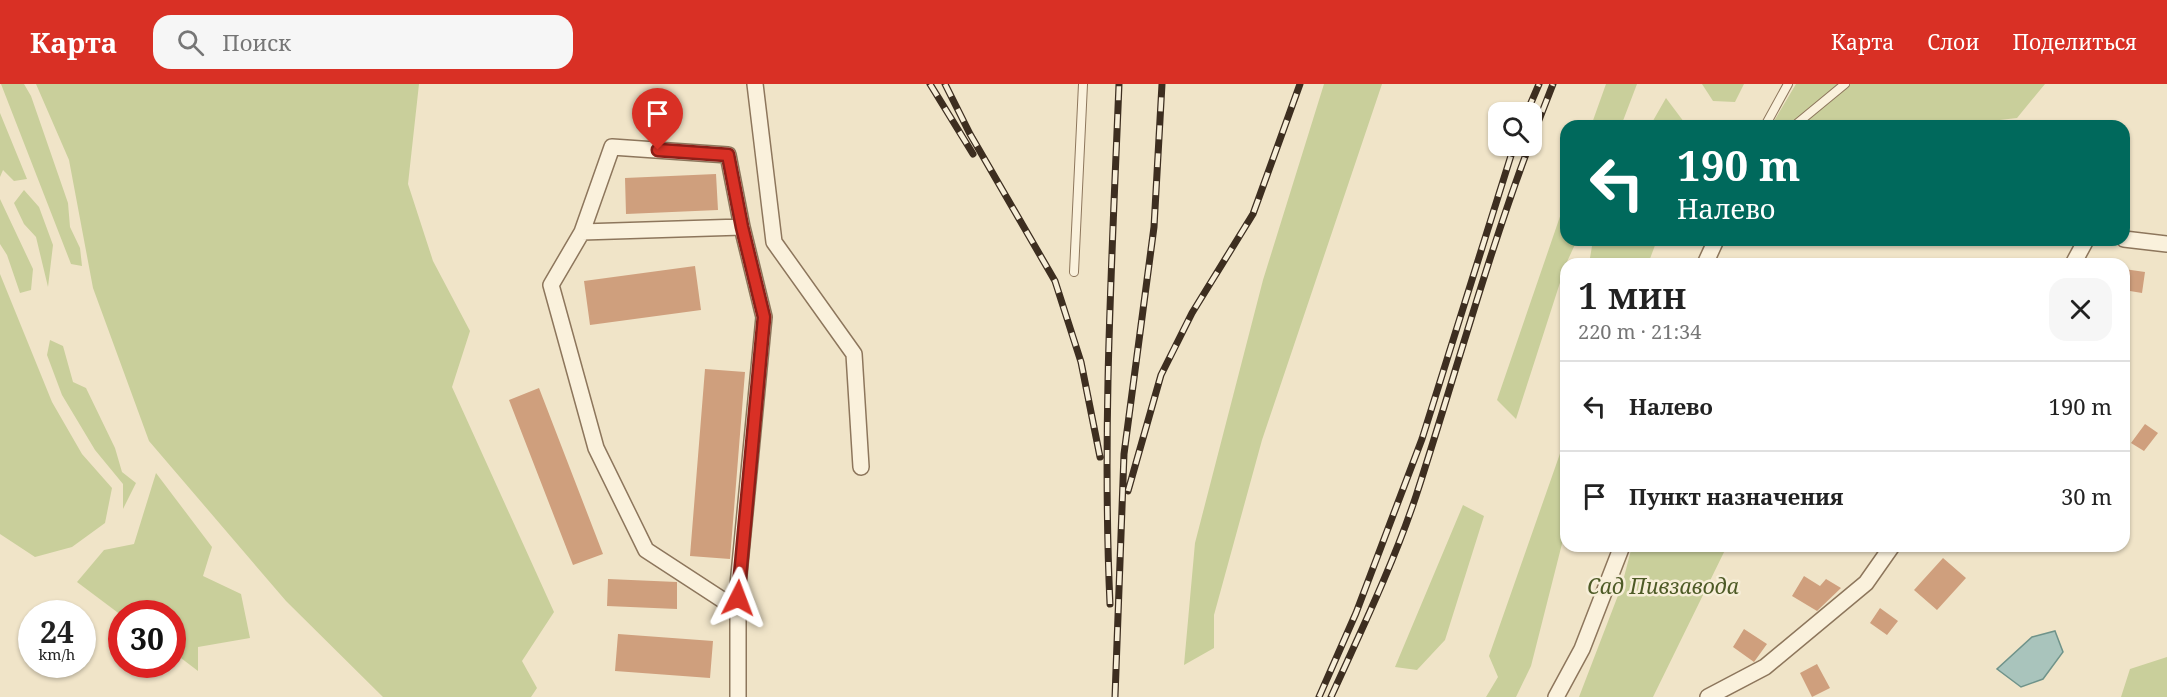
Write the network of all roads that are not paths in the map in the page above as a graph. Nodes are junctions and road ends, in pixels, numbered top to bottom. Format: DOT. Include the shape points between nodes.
graph roads {
  1 [pos="755,84"];
  2 [pos="1083,84"];
  3 [pos="1788,84"];
  4 [pos="1845,84"];
  5 [pos="1768,120"];
  6 [pos="1801,120"];
  7 [pos="742,227"];
  8 [pos="582,232"];
  9 [pos="2130,240"];
  10 [pos="2167,244"];
  11 [pos="1074,272"];
  12 [pos="861,467"];
  13 [pos="1620,552"];
  14 [pos="1888,552"];
  15 [pos="738,610"];
  16 [pos="738,697"];
  17 [pos="1556,697"];
  18 [pos="1708,697"];
  1 -- 12 [label="street" via="774,242 854,354"];
  2 -- 11 [label="lane"];
  3 -- 5 [label="lane"];
  4 -- 6 [label="lane"];
  7 -- 8 [label="street"];
  7 -- 8 [label="street" via="728,155 612,147"];
  7 -- 15 [label="street" via="764,317"];
  8 -- 15 [label="street" via="551,285 596,448 646,550"];
  9 -- 10 [label="street"];
  13 -- 17 [label="street" via="1582,649"];
  14 -- 18 [label="street" via="1866,583 1765,667"];
  15 -- 16 [label="street"];
}
